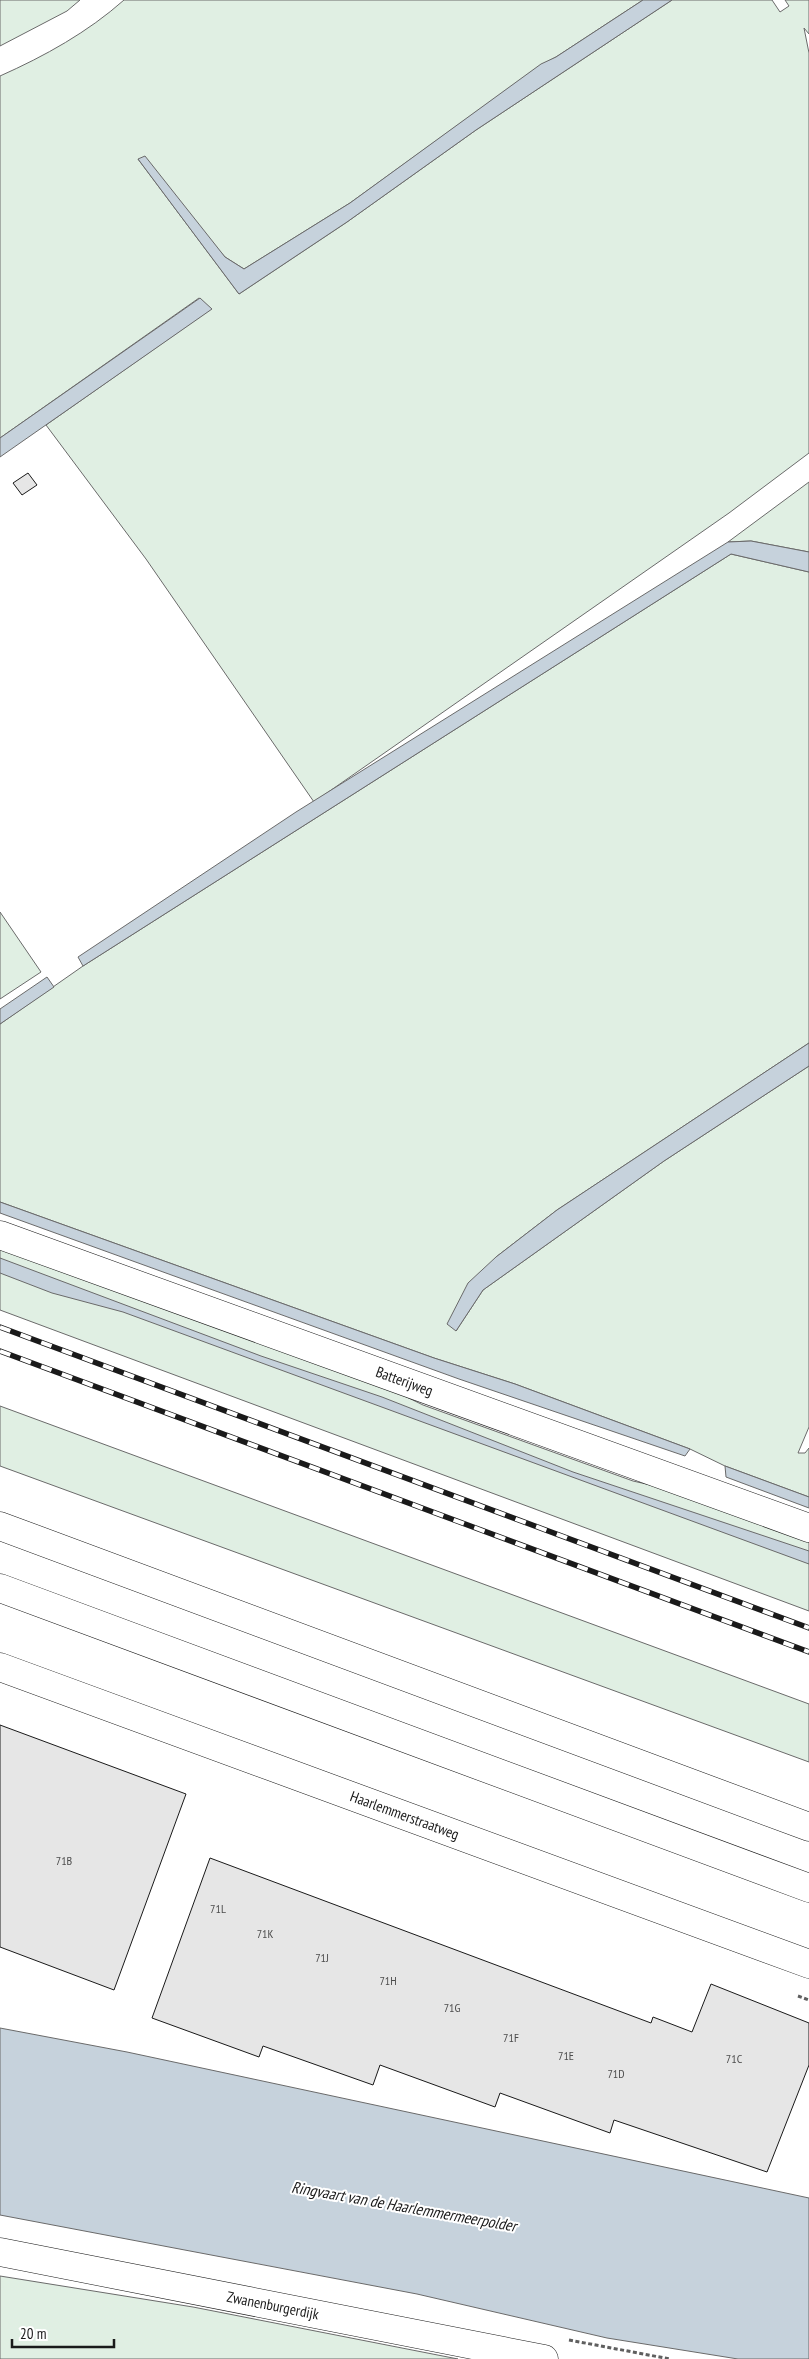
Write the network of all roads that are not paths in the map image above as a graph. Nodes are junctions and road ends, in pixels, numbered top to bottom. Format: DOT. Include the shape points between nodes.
graph roads {
  1 [pos="0,1235"];
  2 [pos="0,1526"];
  3 [pos="809,1528"];
  4 [pos="0,1588"];
  5 [pos="0,1667"];
  6 [pos="809,1827"];
  7 [pos="809,1888"];
  8 [pos="809,1964"];
  9 [pos="0,2252"];
  10 [pos="544,2359"];
  1 -- 3 [label="main road, Batterijweg"];
  2 -- 6 [label="main road"];
  4 -- 7 [label="main road"];
  5 -- 8 [label="main road, Haarlemmerstraatweg"];
  9 -- 10 [label="main road, Zwanenburgerdijk"];
}
